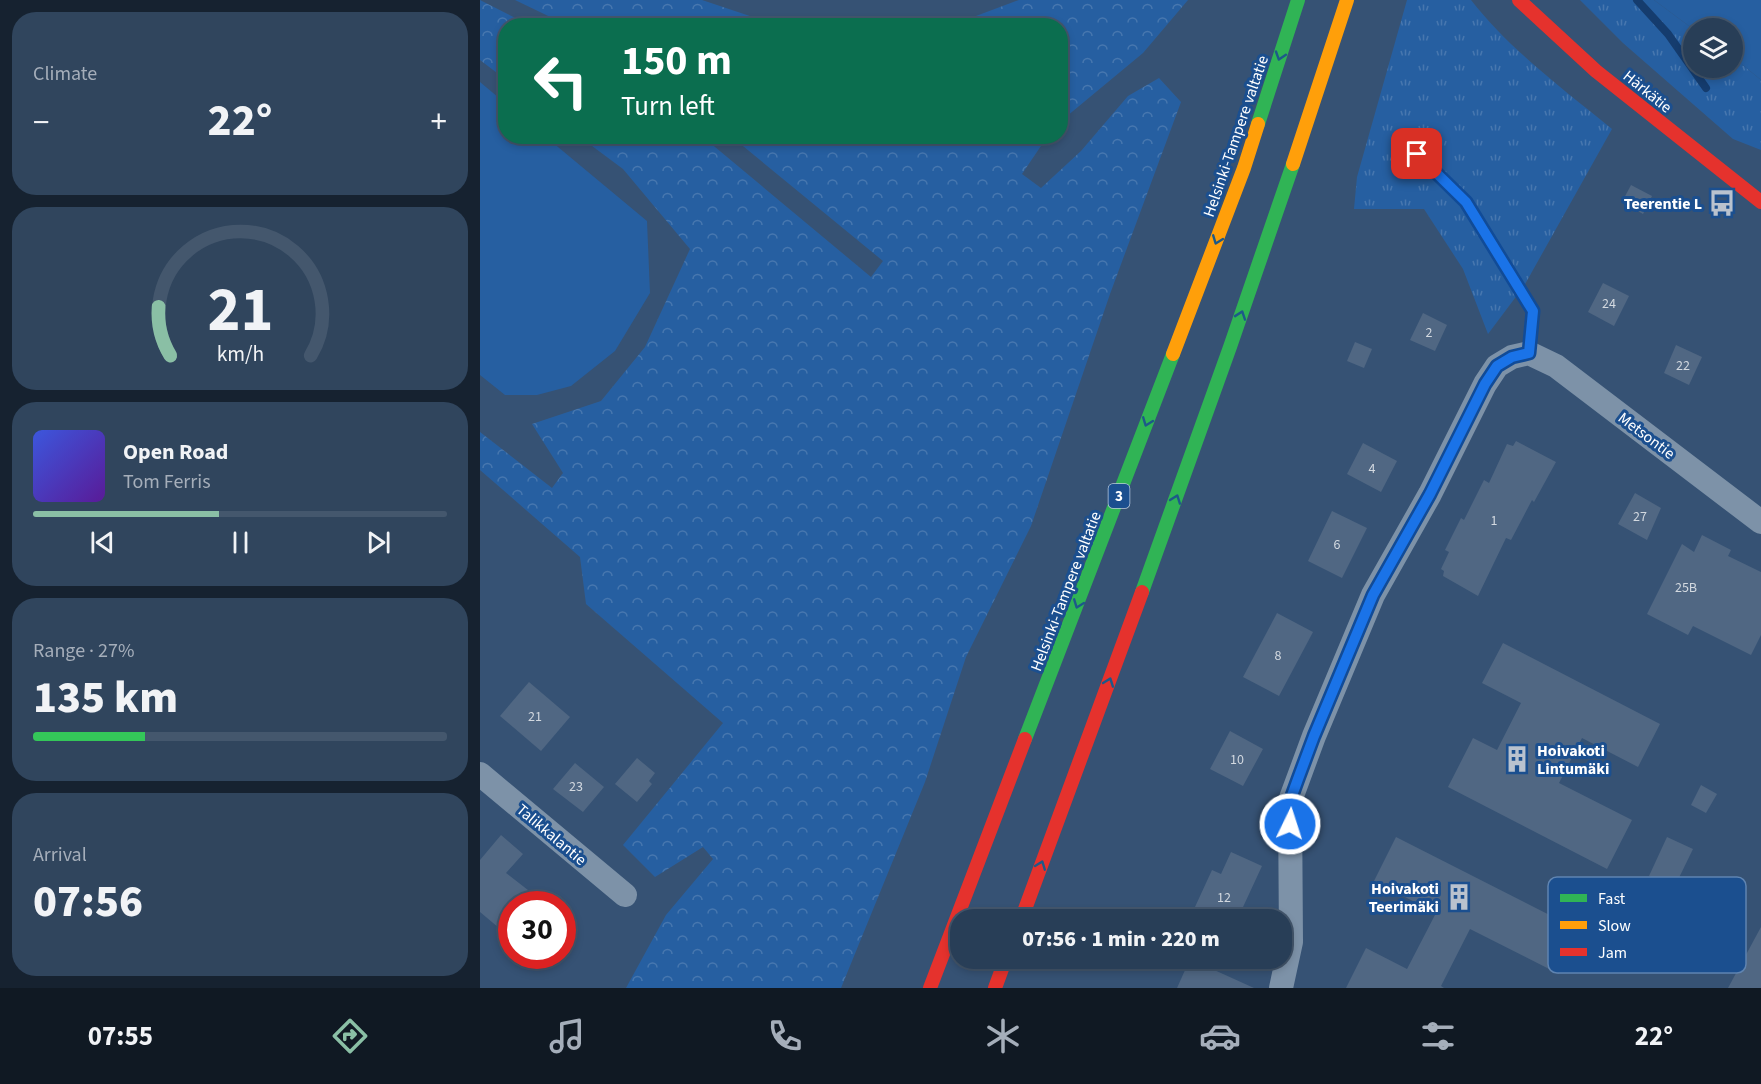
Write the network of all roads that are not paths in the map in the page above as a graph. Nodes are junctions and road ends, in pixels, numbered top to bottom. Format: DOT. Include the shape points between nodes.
graph roads {
  1 [pos="1298,0"];
  2 [pos="1347,0"];
  3 [pos="1519,0"];
  4 [pos="1417,154"];
  5 [pos="1761,202"];
  6 [pos="1529,353"];
  7 [pos="1761,522"];
  8 [pos="480,774"];
  9 [pos="625,894"];
  10 [pos="1025,909"];
  11 [pos="1002,969"];
  12 [pos="930,988"];
  13 [pos="995,988"];
  14 [pos="1281,988"];
  1 -- 12 [label="main road, Helsinki-Tampere valtatie / 3, one-way" via="1244,168"];
  10 -- 2 [label="main road, one-way" via="1195,447"];
  3 -- 5 [label="main road, Härkätie" via="1596,71"];
  4 -- 6 [label="lane" via="1466,202 1533,311"];
  6 -- 7 [label="street, Metsontie" via="1556,366"];
  6 -- 14 [label="street" via="1497,366 1485,384 1373,595 1314,736 1290,801 1291,942"];
  8 -- 9 [label="street, Talikkalantie"];
  11 -- 13 [label="main road"];
}
